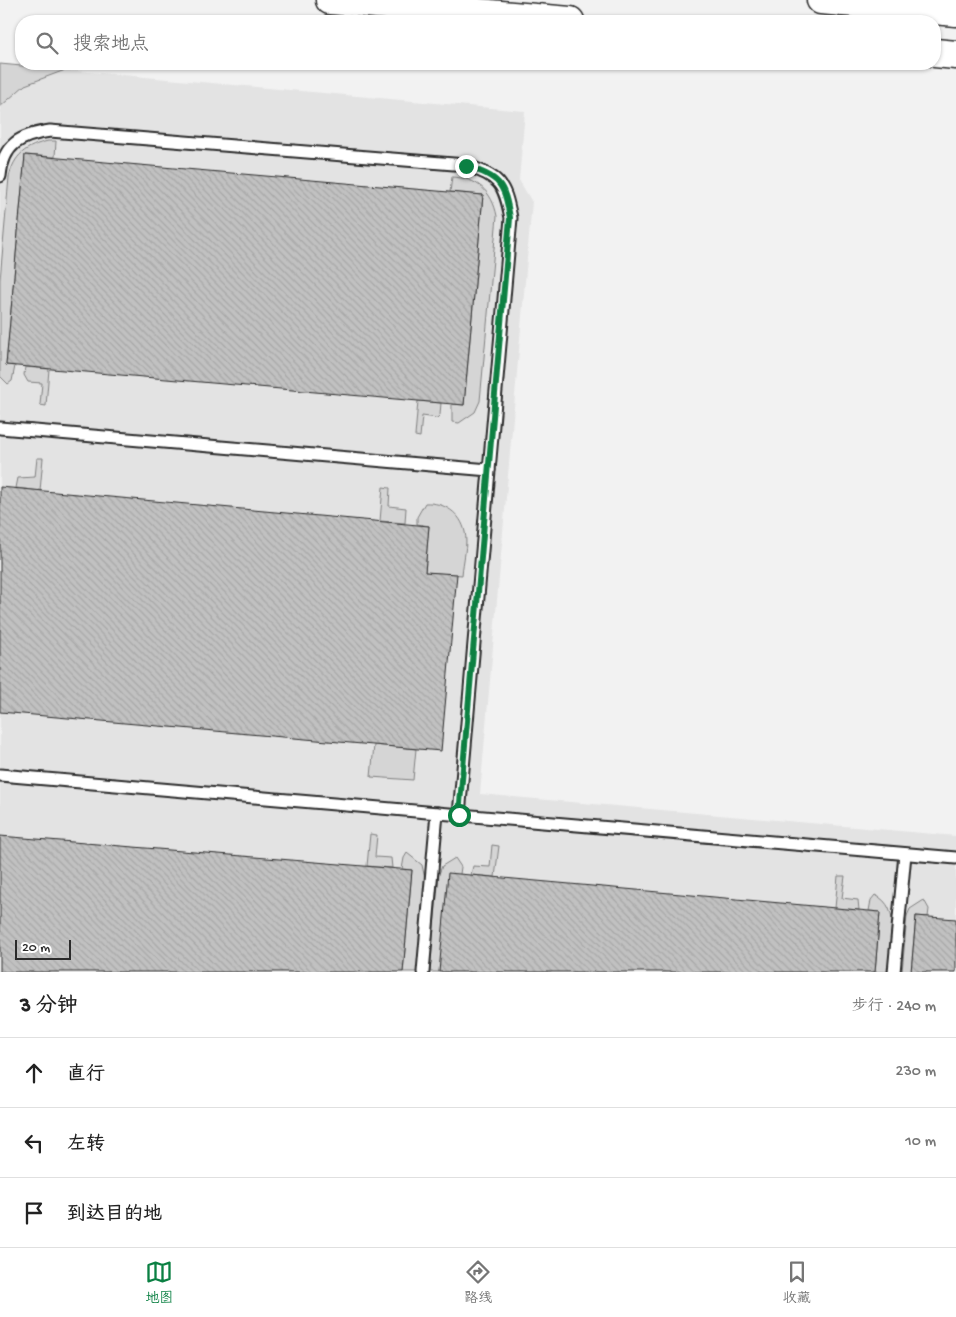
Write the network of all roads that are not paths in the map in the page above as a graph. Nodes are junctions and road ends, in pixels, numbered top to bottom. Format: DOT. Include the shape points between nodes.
graph roads {
  1 [pos="330,0"];
  2 [pos="821,0"];
  3 [pos="956,12"];
  4 [pos="501,15"];
  5 [pos="941,54"];
  6 [pos="956,55"];
  7 [pos="0,176"];
  8 [pos="0,428"];
  9 [pos="489,470"];
  10 [pos="0,775"];
  11 [pos="437,813"];
  12 [pos="459,815"];
  13 [pos="905,854"];
  14 [pos="956,858"];
  15 [pos="423,972"];
  16 [pos="894,972"];
  1 -- 4 [label="main road"];
  2 -- 3 [label="main road"];
  5 -- 6 [label="main road"];
  7 -- 9 [label="lane" via="10,147 28,134 50,131 466,166 492,175 506,194 510,218"];
  8 -- 9 [label="lane"];
  9 -- 12 [label="lane"];
  10 -- 11 [label="lane"];
  11 -- 12 [label="lane"];
  11 -- 15 [label="lane"];
  12 -- 13 [label="lane"];
  13 -- 14 [label="lane"];
  13 -- 16 [label="lane"];
}
